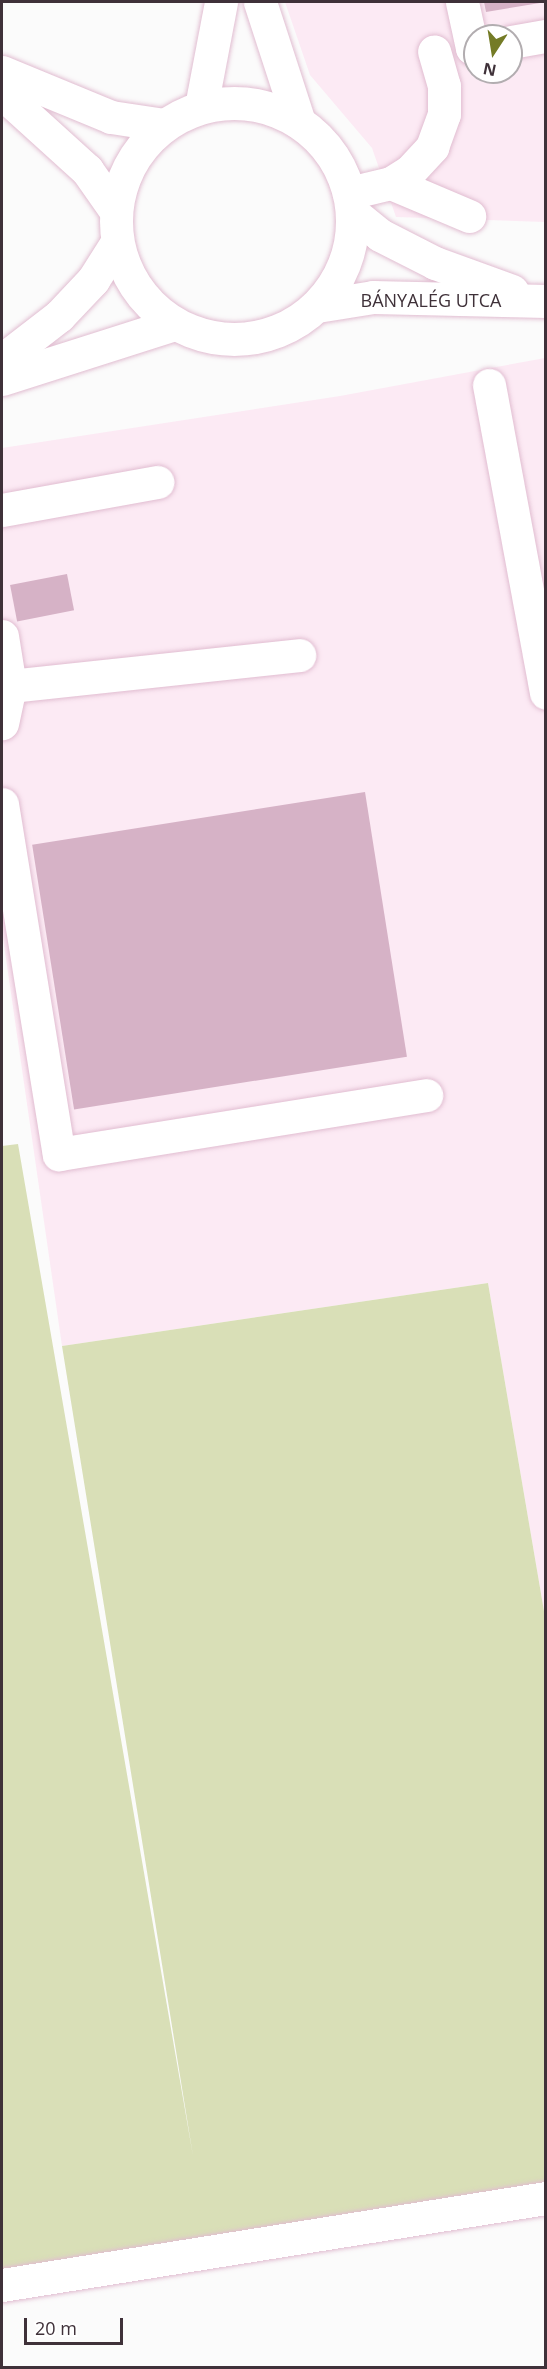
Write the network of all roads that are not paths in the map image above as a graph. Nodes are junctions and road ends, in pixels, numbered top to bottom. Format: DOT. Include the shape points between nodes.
graph roads {
  1 [pos="221,2"];
  2 [pos="260,2"];
  3 [pos="462,2"];
  4 [pos="467,24"];
  5 [pos="546,36"];
  6 [pos="523,40"];
  7 [pos="434,51"];
  8 [pos="2,72"];
  9 [pos="2,93"];
  10 [pos="201,107"];
  11 [pos="299,122"];
  12 [pos="164,125"];
  13 [pos="391,183"];
  14 [pos="351,203"];
  15 [pos="115,210"];
  16 [pos="469,216"];
  17 [pos="117,242"];
  18 [pos="546,301"];
  19 [pos="317,306"];
  20 [pos="174,324"];
  21 [pos="2,360"];
  22 [pos="2,379"];
  23 [pos="489,385"];
  24 [pos="158,482"];
  25 [pos="2,510"];
  26 [pos="2,636"];
  27 [pos="299,656"];
  28 [pos="10,686"];
  29 [pos="546,693"];
  30 [pos="2,723"];
  31 [pos="2,804"];
  32 [pos="426,1095"];
  33 [pos="546,2198"];
  34 [pos="2,2285"];
  1 -- 10 [label="street"];
  2 -- 11 [label="street"];
  3 -- 4 [label="street"];
  5 -- 6 [label="street"];
  7 -- 13 [label="street" via="444,86 440,131 423,158"];
  8 -- 12 [label="street" via="111,117"];
  9 -- 15 [label="street" via="87,170"];
  10 -- 11 [label="street, BÁNYALÉG UTCA" via="235,102 268,107"];
  10 -- 12 [label="street, BÁNYALÉG UTCA"];
  11 -- 14 [label="street, BÁNYALÉG UTCA" via="321,141 339,165"];
  12 -- 15 [label="street, BÁNYALÉG UTCA" via="140,148 123,177"];
  13 -- 14 [label="street"];
  13 -- 16 [label="street"];
  14 -- 18 [label="street, BÁNYALÉG UTCA" via="380,235 435,263"];
  14 -- 19 [label="street, BÁNYALÉG UTCA" via="350,247 338,279"];
  15 -- 17 [label="street, BÁNYALÉG UTCA"];
  17 -- 20 [label="street, BÁNYALÉG UTCA" via="134,284 148,303"];
  17 -- 21 [label="street" via="93,280 59,316"];
  18 -- 19 [label="street, BÁNYALÉG UTCA" via="373,297"];
  19 -- 20 [label="street, BÁNYALÉG UTCA" via="264,336 234,340 203,336"];
  20 -- 22 [label="street"];
  23 -- 29 [label="street"];
  24 -- 25 [label="street"];
  26 -- 28 [label="street"];
  27 -- 28 [label="street"];
  28 -- 30 [label="street"];
  31 -- 32 [label="street" via="59,1154"];
  33 -- 34 [label="street"];
}
